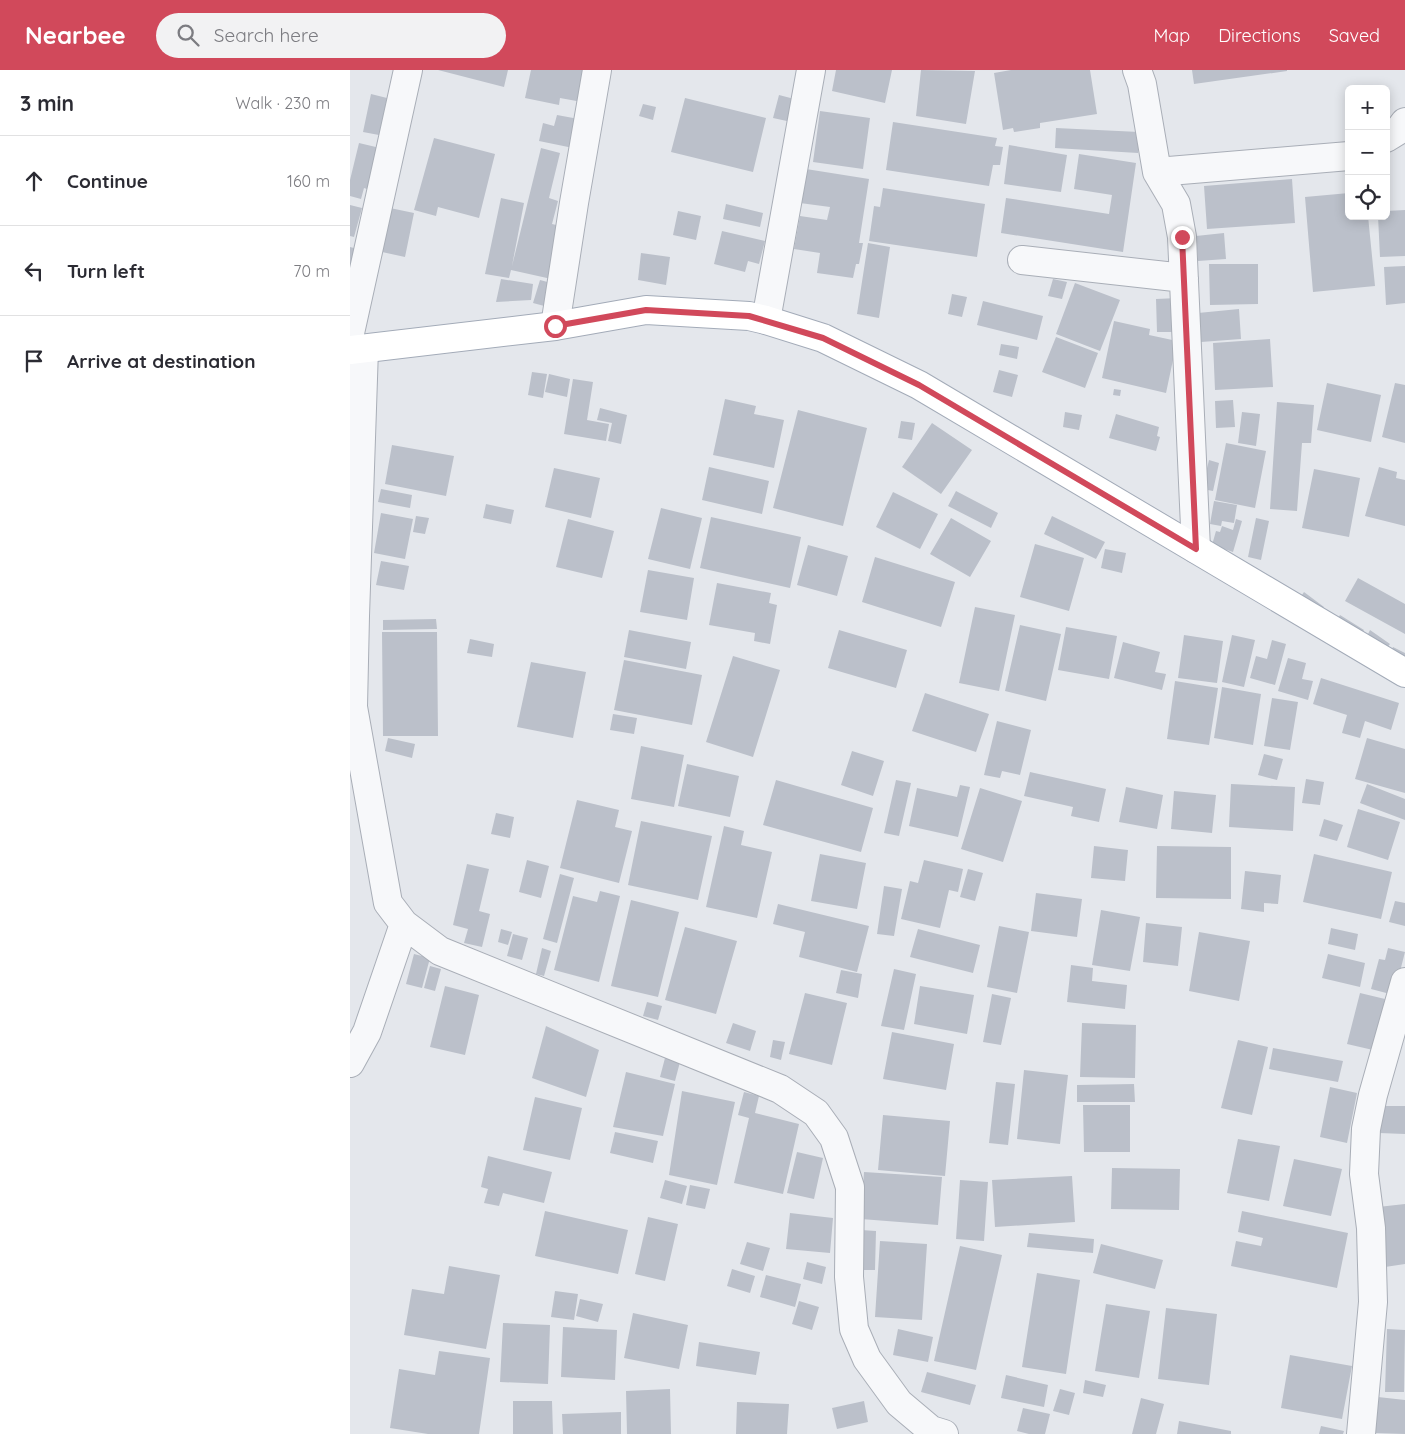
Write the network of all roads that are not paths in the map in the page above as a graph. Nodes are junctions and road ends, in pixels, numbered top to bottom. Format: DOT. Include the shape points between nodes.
graph roads {
  1 [pos="408,70"];
  2 [pos="597,70"];
  3 [pos="811,70"];
  4 [pos="1137,70"];
  5 [pos="1405,122"];
  6 [pos="1390,136"];
  7 [pos="1345,156"];
  8 [pos="1157,172"];
  9 [pos="1022,260"];
  10 [pos="1184,278"];
  11 [pos="766,320"];
  12 [pos="555,326"];
  13 [pos="355,344"];
  14 [pos="1196,549"];
  15 [pos="1405,672"];
  16 [pos="404,924"];
  17 [pos="1405,982"];
  18 [pos="350,1064"];
  19 [pos="931,1433"];
  20 [pos="1361,1434"];
  1 -- 13 [label="street"];
  2 -- 12 [label="street"];
  3 -- 11 [label="street"];
  4 -- 8 [label="street"];
  5 -- 6 [label="street" via="1400,130"];
  7 -- 8 [label="street"];
  8 -- 10 [label="street" via="1176,204"];
  9 -- 10 [label="street"];
  10 -- 14 [label="street"];
  11 -- 12 [label="main road" via="749,316 646,310"];
  11 -- 14 [label="main road" via="823,338 919,385"];
  12 -- 13 [label="main road"];
  13 -- 16 [label="street" via="353,707 388,903"];
  14 -- 15 [label="main road"];
  16 -- 18 [label="street" via="367,1032"];
  16 -- 19 [label="street" via="440,951 780,1089 816,1113 834,1138 850,1187 849,1277 854,1329 867,1359 899,1403"];
  17 -- 20 [label="street" via="1366,1129 1364,1174 1371,1228 1373,1302"];
}
